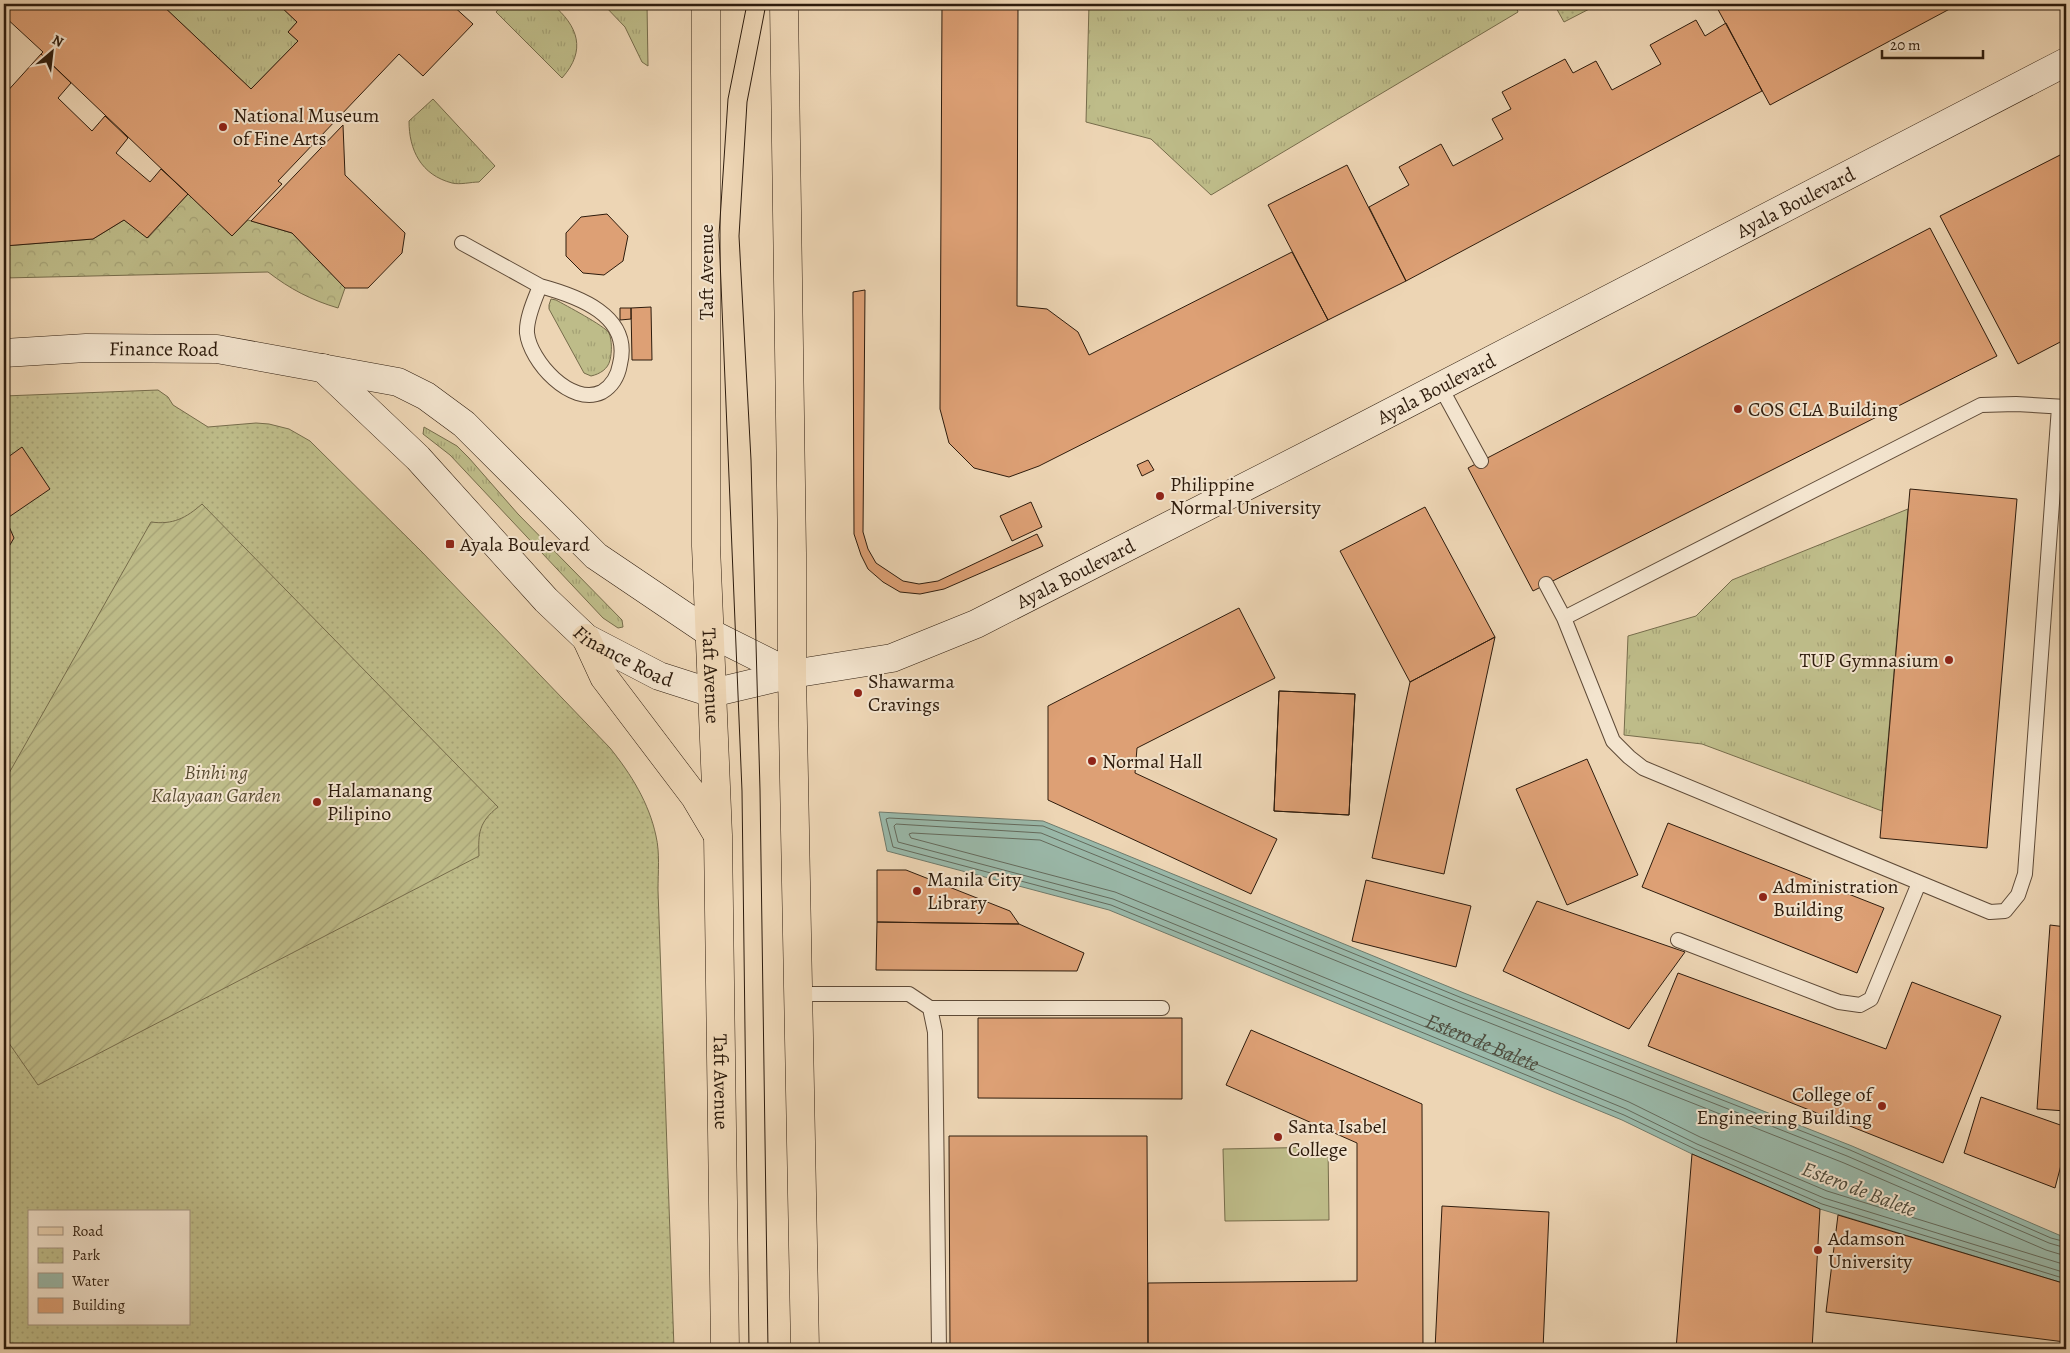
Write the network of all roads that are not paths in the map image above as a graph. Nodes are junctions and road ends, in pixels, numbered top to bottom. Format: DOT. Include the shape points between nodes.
graph roads {
  1 [pos="706,4"];
  2 [pos="786,10"];
  3 [pos="2066,62"];
  4 [pos="462,243"];
  5 [pos="540,286"];
  6 [pos="4,353"];
  7 [pos="323,368"];
  8 [pos="1440,386"];
  9 [pos="2063,407"];
  10 [pos="1480,461"];
  11 [pos="1546,584"];
  12 [pos="1564,618"];
  13 [pos="710,632"];
  14 [pos="586,638"];
  15 [pos="792,674"];
  16 [pos="712,693"];
  17 [pos="718,835"];
  18 [pos="1919,883"];
  19 [pos="1678,940"];
  20 [pos="798,994"];
  21 [pos="930,1008"];
  22 [pos="1162,1008"];
  23 [pos="725,1349"];
  24 [pos="806,1349"];
  25 [pos="939,1349"];
  1 -- 13 [label="main road, Taft Avenue" via="706,546"];
  2 -- 15 [label="main road"];
  3 -- 8 [label="main road, Ayala Boulevard"];
  4 -- 5 [label="lane"];
  5 -- 5 [label="lane" via="527,331 535,358 554,380 577,393 592,395 609,387 619,372 622,358 617,330 589,304 567,293"];
  6 -- 7 [label="main road, Finance Road" via="86,348 217,349"];
  7 -- 13 [label="main road, Finance Road" via="398,382 426,396 464,424 596,556"];
  7 -- 14 [label="main road, Finance Road" via="418,458 546,600"];
  8 -- 10 [label="lane"];
  8 -- 15 [label="main road, Ayala Boulevard" via="976,624 892,658"];
  9 -- 12 [label="lane" via="1981,405"];
  9 -- 18 [label="lane" via="2025,874 2018,895 2006,911 1990,912"];
  11 -- 12 [label="lane"];
  12 -- 18 [label="lane" via="1613,741 1643,768"];
  13 -- 15 [label="main road, Finance Road"];
  13 -- 16 [label="main road, Taft Avenue"];
  14 -- 16 [label="main road, Finance Road" via="659,676"];
  14 -- 17 [label="main road" via="604,677 695,797"];
  15 -- 16 [label="main road"];
  15 -- 20 [label="main road"];
  16 -- 17 [label="main road, Taft Avenue"];
  17 -- 23 [label="main road, Taft Avenue"];
  18 -- 19 [label="lane" via="1871,999 1860,1005 1839,1002"];
  20 -- 21 [label="lane" via="909,994"];
  20 -- 24 [label="main road"];
  21 -- 22 [label="lane"];
  21 -- 25 [label="lane" via="935,1032"];
}
